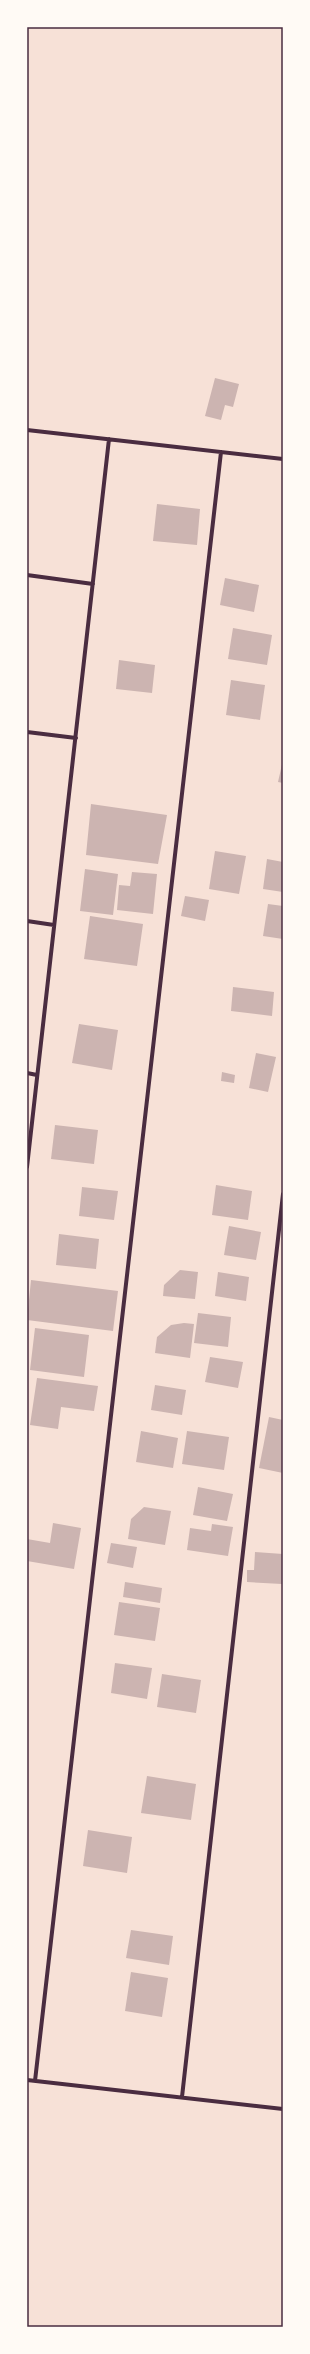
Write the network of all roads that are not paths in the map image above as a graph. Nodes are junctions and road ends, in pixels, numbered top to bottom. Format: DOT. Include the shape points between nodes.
graph roads {
  1 [pos="27,430"];
  2 [pos="109,439"];
  3 [pos="221,452"];
  4 [pos="283,459"];
  5 [pos="27,576"];
  6 [pos="93,584"];
  7 [pos="27,732"];
  8 [pos="76,738"];
  9 [pos="27,921"];
  10 [pos="54,926"];
  11 [pos="27,1073"];
  12 [pos="38,1075"];
  13 [pos="27,1167"];
  14 [pos="283,1194"];
  15 [pos="27,2080"];
  16 [pos="35,2081"];
  17 [pos="182,2097"];
  18 [pos="283,2109"];
  1 -- 2 [label="street"];
  2 -- 3 [label="street"];
  2 -- 6 [label="street"];
  3 -- 4 [label="street"];
  3 -- 16 [label="street"];
  5 -- 6 [label="street"];
  6 -- 8 [label="street"];
  7 -- 8 [label="street"];
  8 -- 10 [label="street"];
  9 -- 10 [label="street"];
  10 -- 12 [label="street"];
  11 -- 12 [label="street"];
  12 -- 13 [label="street"];
  14 -- 17 [label="street"];
  15 -- 16 [label="street"];
  16 -- 17 [label="street"];
  17 -- 18 [label="street"];
}
